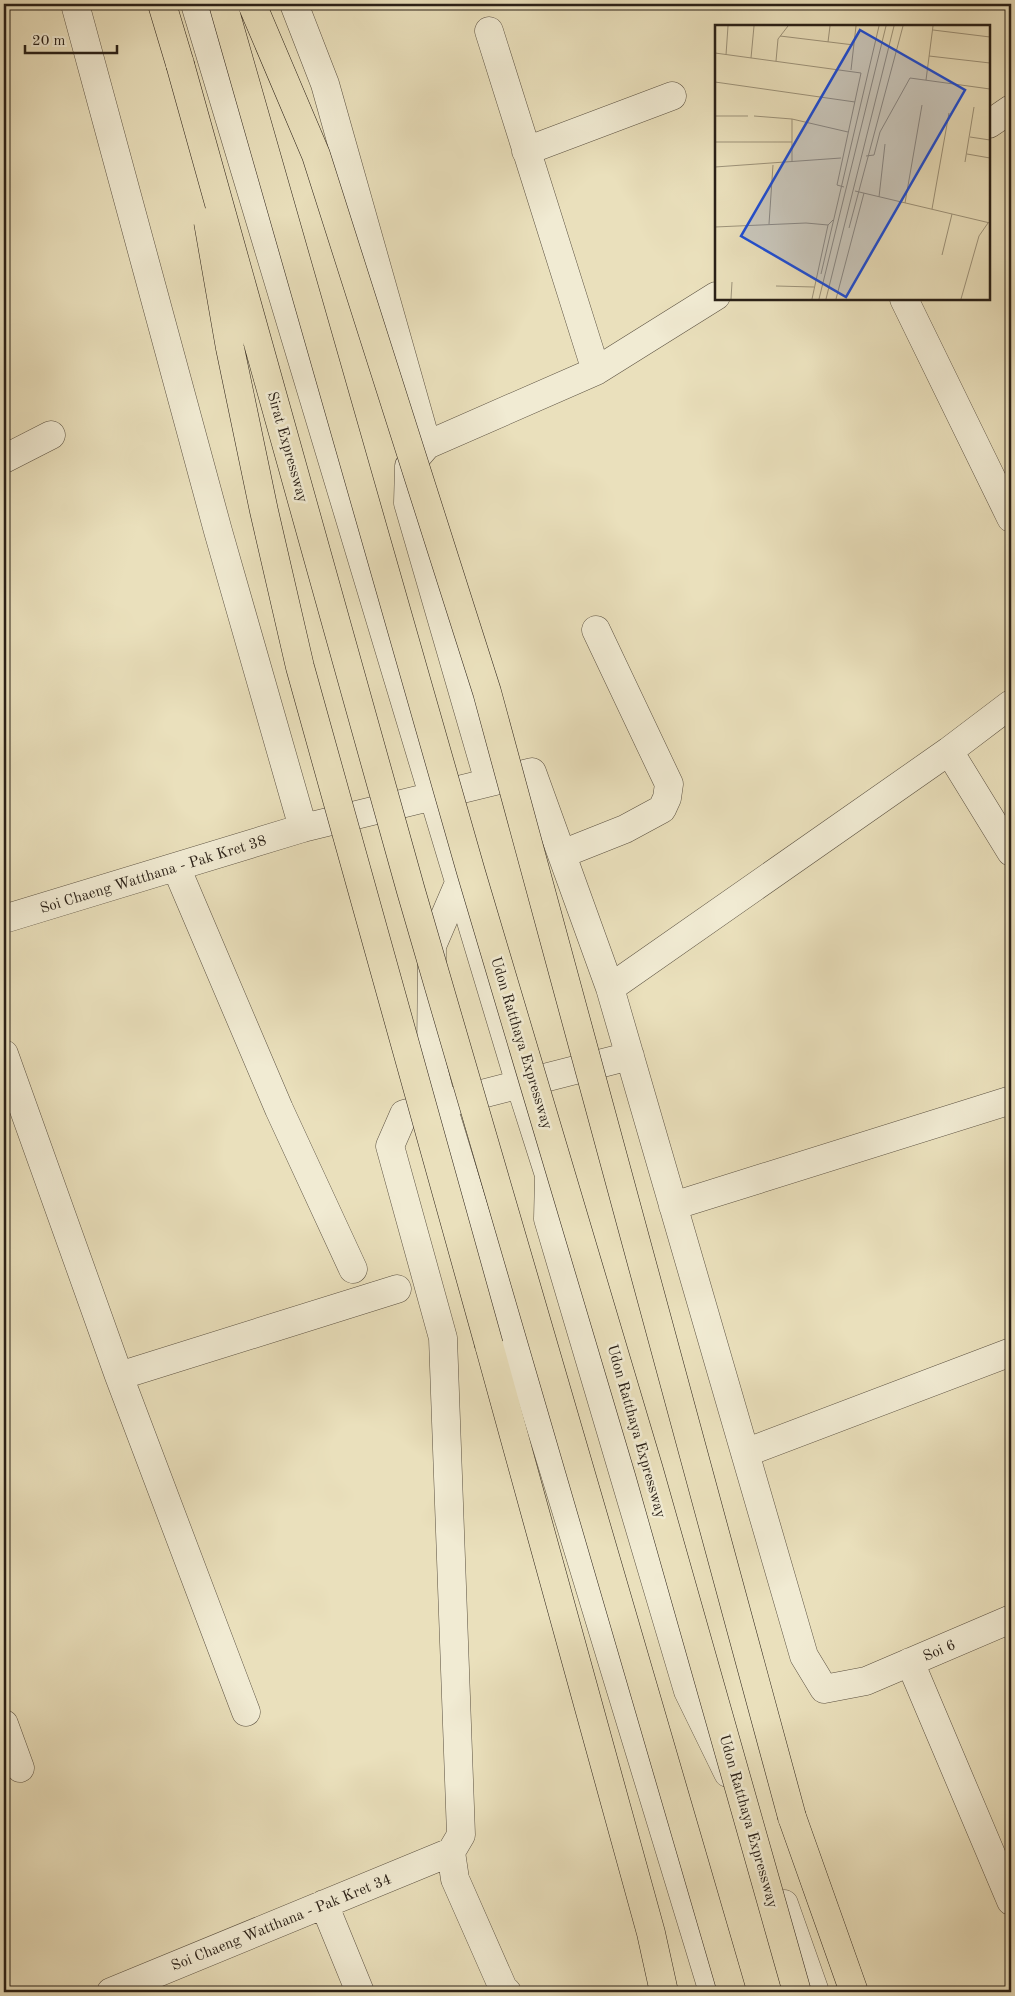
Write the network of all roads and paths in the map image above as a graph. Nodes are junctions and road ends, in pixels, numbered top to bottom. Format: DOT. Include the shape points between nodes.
graph roads {
  1 [pos="74,4"];
  2 [pos="162,4"];
  3 [pos="195,4"];
  4 [pos="223,4"];
  5 [pos="252,4"];
  6 [pos="294,4"];
  7 [pos="489,31"];
  8 [pos="180,64"];
  9 [pos="672,96"];
  10 [pos="1011,109"];
  11 [pos="990,123"];
  12 [pos="526,151"];
  13 [pos="715,297"];
  14 [pos="904,300"];
  15 [pos="596,371"];
  16 [pos="51,435"];
  17 [pos="427,445"];
  18 [pos="4,459"];
  19 [pos="1011,518"];
  20 [pos="596,630"];
  21 [pos="1011,704"];
  22 [pos="949,751"];
  23 [pos="489,782"];
  24 [pos="433,796"];
  25 [pos="303,828"];
  26 [pos="1011,852"];
  27 [pos="562,854"];
  28 [pos="176,867"];
  29 [pos="465,878"];
  30 [pos="4,919"];
  31 [pos="610,988"];
  32 [pos="4,1054"];
  33 [pos="630,1056"];
  34 [pos="520,1084"];
  35 [pos="1011,1100"];
  36 [pos="442,1103"];
  37 [pos="673,1206"];
  38 [pos="353,1269"];
  39 [pos="396,1289"];
  40 [pos="1011,1352"];
  41 [pos="119,1376"];
  42 [pos="745,1453"];
  43 [pos="1011,1619"];
  44 [pos="910,1662"];
  45 [pos="246,1712"];
  46 [pos="4,1724"];
  47 [pos="20,1768"];
  48 [pos="451,1852"];
  49 [pos="1002,1855"];
  50 [pos="1011,1901"];
  51 [pos="324,1904"];
  52 [pos="111,1992"];
  53 [pos="360,1992"];
  54 [pos="508,1992"];
  55 [pos="664,1992"];
  56 [pos="713,1992"];
  57 [pos="732,1992"];
  58 [pos="797,1992"];
  59 [pos="814,1992"];
  60 [pos="854,1992"];
  1 -- 25 [label="street"];
  2 -- 8 [label="highway, Sirat Expressway"];
  3 -- 24 [label="street"];
  4 -- 29 [label="highway, bridge"];
  5 -- 60 [label="highway, bridge" via="316,155 487,692 792,1817"];
  6 -- 17 [label="street" via="325,84"];
  7 -- 12 [label="street"];
  8 -- 55 [label="highway, bridge" via="232,358 300,667 651,1933"];
  8 -- 57 [label="highway, Sirat Expressway, bridge" via="411,891"];
  9 -- 12 [label="street"];
  10 -- 11 [label="street"];
  12 -- 15 [label="street"];
  13 -- 15 [label="street"];
  14 -- 19 [label="street"];
  15 -- 17 [label="street"];
  16 -- 18 [label="street"];
  17 -- 23 [label="street" via="409,466 408,503"];
  20 -- 27 [label="street" via="669,784 667,798 662,809 625,829"];
  21 -- 22 [label="street"];
  22 -- 26 [label="street"];
  22 -- 31 [label="street"];
  23 -- 24 [label="street, Soi Chaeng Watthana - Pak Kret 38"];
  23 -- 27 [label="street, Soi Chaeng Watthana - Pak Kret 38" via="532,772"];
  24 -- 25 [label="street, Soi Chaeng Watthana - Pak Kret 38"];
  24 -- 29 [label="street"];
  25 -- 28 [label="street, Soi Chaeng Watthana - Pak Kret 38"];
  27 -- 31 [label="street"];
  28 -- 30 [label="street, Soi Chaeng Watthana - Pak Kret 38"];
  28 -- 38 [label="street" via="279,1109"];
  29 -- 34 [label="street"];
  29 -- 36 [label="street" via="432,946 431,1059"];
  29 -- 58 [label="highway, Udon Ratthaya Expressway, bridge" via="649,1470"];
  31 -- 33 [label="street"];
  32 -- 41 [label="street"];
  33 -- 34 [label="street"];
  33 -- 37 [label="street"];
  34 -- 36 [label="street"];
  34 -- 59 [label="street" via="549,1174 548,1219 688,1692 764,1846"];
  35 -- 37 [label="street"];
  36 -- 48 [label="street" via="404,1114 390,1146 443,1338 461,1835"];
  36 -- 56 [label="street"];
  37 -- 42 [label="street"];
  39 -- 41 [label="street"];
  40 -- 42 [label="street"];
  41 -- 45 [label="street"];
  42 -- 44 [label="street, Soi 6" via="804,1656 824,1689 866,1681"];
  43 -- 44 [label="street, Soi 6"];
  44 -- 49 [label="street"];
  46 -- 47 [label="street"];
  48 -- 51 [label="street, Soi Chaeng Watthana - Pak Kret 34"];
  48 -- 54 [label="street" via="455,1879 503,1988"];
  49 -- 50 [label="street"];
  51 -- 52 [label="street, Soi Chaeng Watthana - Pak Kret 34"];
  51 -- 53 [label="street"];
}
